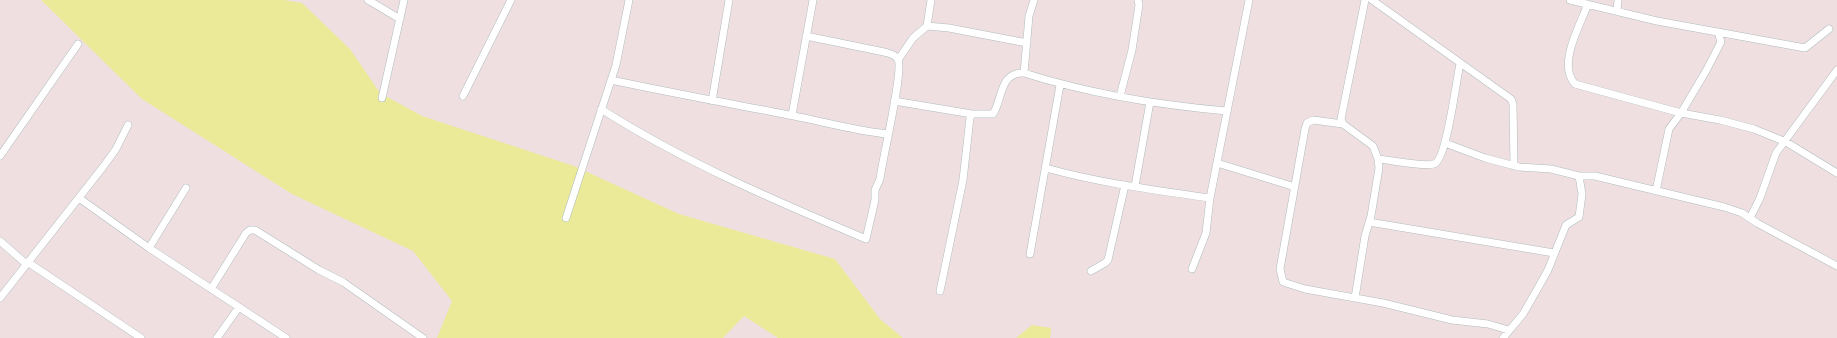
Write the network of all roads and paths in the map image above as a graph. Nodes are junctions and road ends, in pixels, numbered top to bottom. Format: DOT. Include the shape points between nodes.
graph roads {
  1 [pos="368,0"];
  2 [pos="404,0"];
  3 [pos="511,0"];
  4 [pos="629,0"];
  5 [pos="729,0"];
  6 [pos="814,0"];
  7 [pos="931,0"];
  8 [pos="1034,0"];
  9 [pos="1248,0"];
  10 [pos="1365,0"];
  11 [pos="1372,0"];
  12 [pos="1570,0"];
  13 [pos="1618,0"];
  14 [pos="1140,2"];
  15 [pos="1588,4"];
  16 [pos="1617,10"];
  17 [pos="400,19"];
  18 [pos="927,26"];
  19 [pos="1830,29"];
  20 [pos="1718,32"];
  21 [pos="806,36"];
  22 [pos="1027,43"];
  23 [pos="78,44"];
  24 [pos="898,60"];
  25 [pos="1460,64"];
  26 [pos="1837,70"];
  27 [pos="1024,73"];
  28 [pos="1835,78"];
  29 [pos="611,80"];
  30 [pos="1060,84"];
  31 [pos="463,96"];
  32 [pos="1120,96"];
  33 [pos="382,98"];
  34 [pos="712,101"];
  35 [pos="894,101"];
  36 [pos="1150,102"];
  37 [pos="600,109"];
  38 [pos="1227,111"];
  39 [pos="1681,113"];
  40 [pos="972,114"];
  41 [pos="792,115"];
  42 [pos="1343,124"];
  43 [pos="128,125"];
  44 [pos="888,134"];
  45 [pos="1786,142"];
  46 [pos="1446,143"];
  47 [pos="0,156"];
  48 [pos="1378,159"];
  49 [pos="1217,163"];
  50 [pos="1514,166"];
  51 [pos="1046,168"];
  52 [pos="1837,173"];
  53 [pos="1579,176"];
  54 [pos="1125,185"];
  55 [pos="1135,186"];
  56 [pos="1295,187"];
  57 [pos="186,188"];
  58 [pos="1656,191"];
  59 [pos="79,198"];
  60 [pos="1210,198"];
  61 [pos="566,218"];
  62 [pos="1750,218"];
  63 [pos="1369,222"];
  64 [pos="0,241"];
  65 [pos="148,248"];
  66 [pos="1554,253"];
  67 [pos="1030,254"];
  68 [pos="29,263"];
  69 [pos="1837,266"];
  70 [pos="1192,269"];
  71 [pos="1091,271"];
  72 [pos="211,288"];
  73 [pos="940,291"];
  74 [pos="0,298"];
  75 [pos="1355,298"];
  76 [pos="239,307"];
  77 [pos="1508,330"];
  78 [pos="141,338"];
  79 [pos="217,338"];
  80 [pos="286,338"];
  81 [pos="423,338"];
  82 [pos="1503,338"];
  1 -- 17 [label="street"];
  2 -- 17 [label="street"];
  3 -- 31 [label="street"];
  4 -- 29 [label="street"];
  5 -- 34 [label="street"];
  6 -- 21 [label="street"];
  7 -- 18 [label="street"];
  8 -- 22 [label="street" via="1029,16"];
  9 -- 38 [label="street"];
  10 -- 42 [label="street" via="1341,119"];
  11 -- 25 [label="street"];
  12 -- 15 [label="street"];
  13 -- 16 [label="street"];
  14 -- 32 [label="street" via="1132,50"];
  15 -- 16 [label="street"];
  15 -- 39 [label="street" via="1570,50 1567,70 1575,84"];
  16 -- 20 [label="street" via="1656,21"];
  17 -- 33 [label="street"];
  18 -- 22 [label="street"];
  18 -- 24 [label="street" via="913,38"];
  19 -- 20 [label="street" via="1805,48"];
  20 -- 39 [label="street" via="1721,42"];
  21 -- 24 [label="street" via="884,52"];
  21 -- 41 [label="street"];
  22 -- 27 [label="street"];
  23 -- 47 [label="street"];
  24 -- 35 [label="street" via="899,71"];
  25 -- 46 [label="street"];
  25 -- 50 [label="street" via="1505,94 1513,104"];
  26 -- 28 [label="street"];
  27 -- 30 [label="street"];
  27 -- 40 [label="street" via="1018,73 1004,83 993,114"];
  28 -- 45 [label="street"];
  29 -- 34 [label="street"];
  29 -- 37 [label="street"];
  30 -- 32 [label="street"];
  30 -- 51 [label="street"];
  32 -- 36 [label="street"];
  34 -- 41 [label="street"];
  35 -- 40 [label="street"];
  35 -- 44 [label="street"];
  36 -- 38 [label="street"];
  36 -- 55 [label="street"];
  37 -- 44 [label="street" via="661,145 748,188 866,239"];
  37 -- 61 [label="street"];
  38 -- 49 [label="street"];
  39 -- 45 [label="street" via="1747,127"];
  39 -- 58 [label="street" via="1669,129"];
  40 -- 73 [label="street" via="963,180"];
  41 -- 44 [label="street"];
  42 -- 48 [label="street" via="1373,146"];
  42 -- 56 [label="street" via="1313,120 1307,123"];
  43 -- 59 [label="street" via="116,149"];
  45 -- 52 [label="street"];
  45 -- 62 [label="street" via="1776,153"];
  46 -- 48 [label="street" via="1435,164"];
  46 -- 50 [label="street"];
  48 -- 63 [label="street"];
  49 -- 56 [label="street"];
  49 -- 60 [label="street"];
  50 -- 53 [label="street" via="1551,169"];
  51 -- 54 [label="street"];
  51 -- 67 [label="street"];
  53 -- 58 [label="street" via="1595,176"];
  53 -- 66 [label="street" via="1582,194 1581,213 1566,225"];
  54 -- 55 [label="street"];
  54 -- 71 [label="street" via="1108,260"];
  55 -- 60 [label="street"];
  56 -- 75 [label="street" via="1282,257 1281,279 1305,290"];
  57 -- 65 [label="street"];
  58 -- 62 [label="street" via="1724,207"];
  59 -- 65 [label="street"];
  59 -- 68 [label="street"];
  60 -- 70 [label="street" via="1206,233"];
  62 -- 69 [label="street"];
  63 -- 66 [label="street"];
  63 -- 75 [label="street"];
  64 -- 68 [label="street" via="20,259"];
  65 -- 72 [label="street"];
  66 -- 77 [label="street" via="1548,270 1523,314"];
  68 -- 74 [label="street"];
  68 -- 78 [label="street"];
  72 -- 76 [label="street"];
  72 -- 81 [label="street" via="246,233 254,230 343,282"];
  75 -- 77 [label="street"];
  76 -- 79 [label="street"];
  76 -- 80 [label="street"];
  77 -- 82 [label="street"];
}
